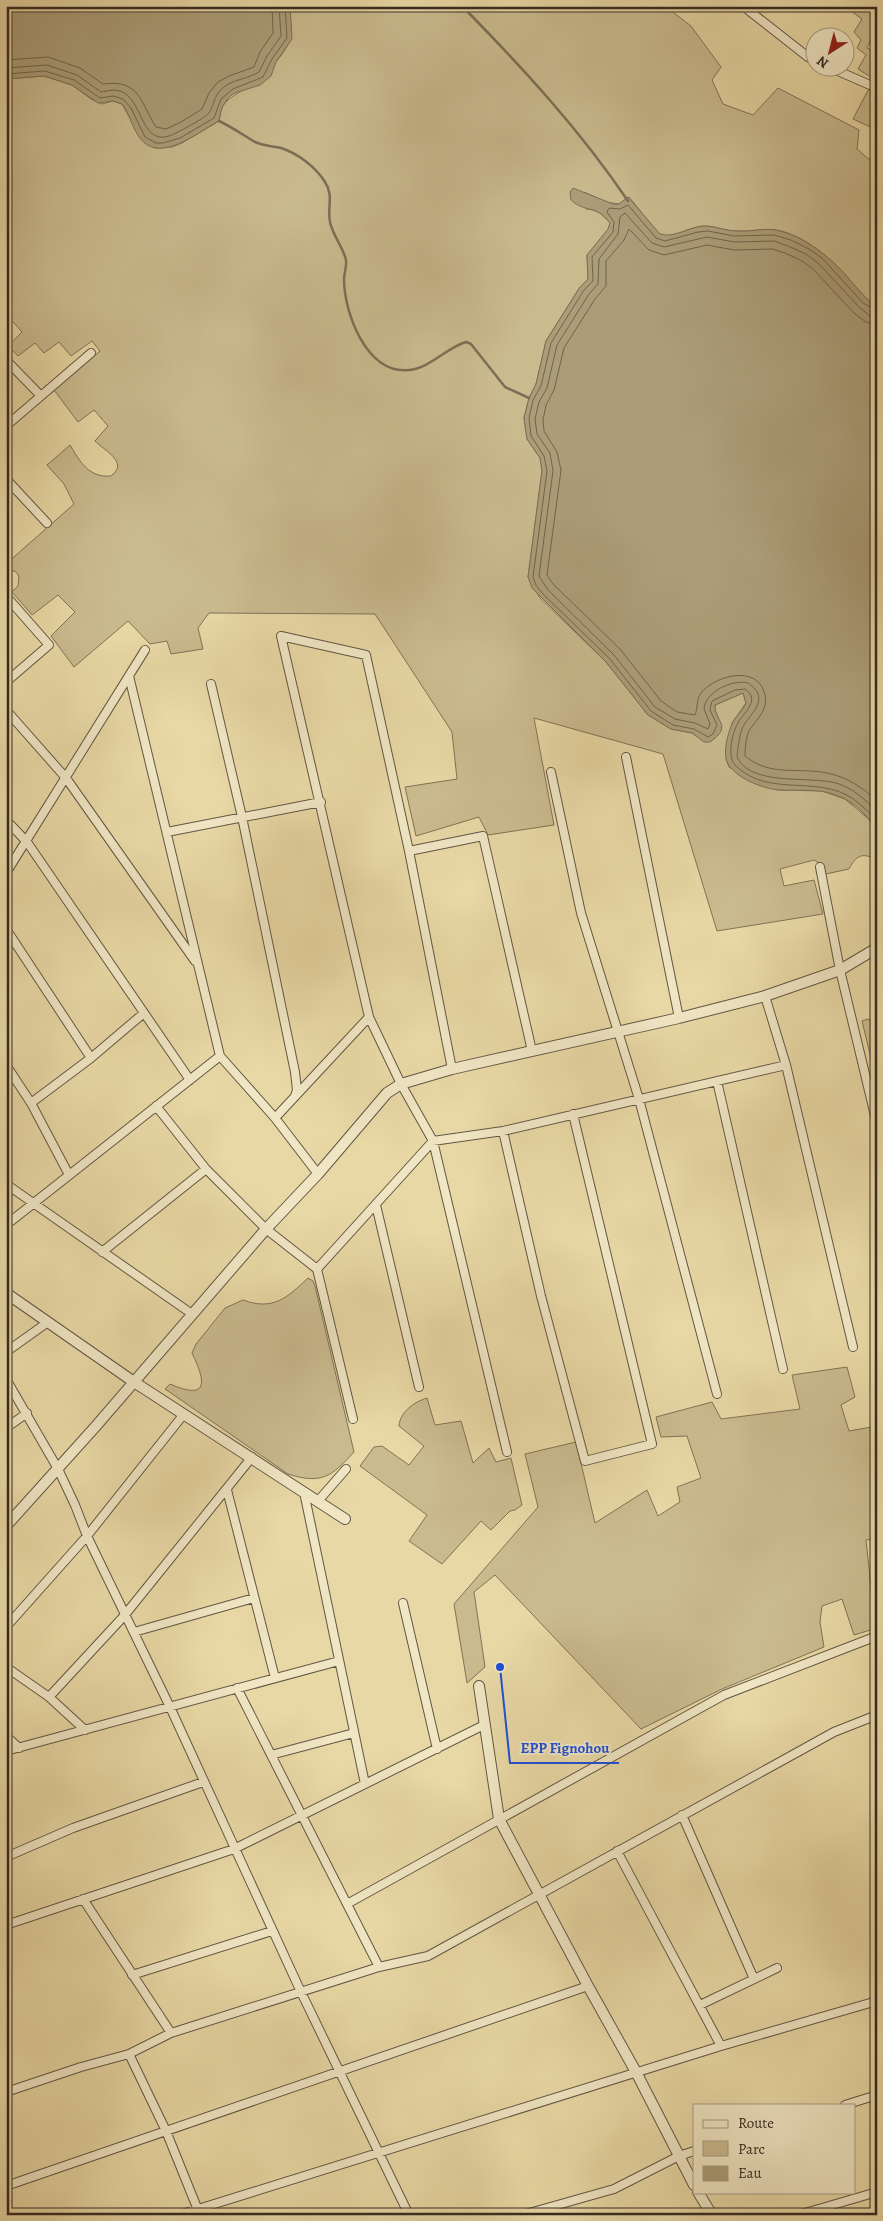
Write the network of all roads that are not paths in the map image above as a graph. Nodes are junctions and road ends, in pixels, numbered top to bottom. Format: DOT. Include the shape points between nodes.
graph roads {
  1 [pos="743,6"];
  2 [pos="806,55"];
  3 [pos="854,78"];
  4 [pos="870,85"];
  5 [pos="91,353"];
  6 [pos="6,360"];
  7 [pos="41,396"];
  8 [pos="6,426"];
  9 [pos="6,479"];
  10 [pos="47,523"];
  11 [pos="6,596"];
  12 [pos="146,650"];
  13 [pos="129,676"];
  14 [pos="6,682"];
  15 [pos="211,684"];
  16 [pos="6,710"];
  17 [pos="626,757"];
  18 [pos="551,772"];
  19 [pos="66,778"];
  20 [pos="321,802"];
  21 [pos="242,817"];
  22 [pos="6,820"];
  23 [pos="167,832"];
  24 [pos="26,842"];
  25 [pos="409,851"];
  26 [pos="820,867"];
  27 [pos="6,874"];
  28 [pos="6,929"];
  29 [pos="877,948"];
  30 [pos="198,965"];
  31 [pos="840,970"];
  32 [pos="765,996"];
  33 [pos="144,1013"];
  34 [pos="369,1017"];
  35 [pos="679,1018"];
  36 [pos="617,1031"];
  37 [pos="532,1051"];
  38 [pos="220,1056"];
  39 [pos="91,1058"];
  40 [pos="6,1065"];
  41 [pos="786,1065"];
  42 [pos="452,1068"];
  43 [pos="190,1080"];
  44 [pos="717,1081"];
  45 [pos="401,1084"];
  46 [pos="295,1096"];
  47 [pos="639,1099"];
  48 [pos="31,1103"];
  49 [pos="156,1106"];
  50 [pos="573,1114"];
  51 [pos="275,1118"];
  52 [pos="877,1124"];
  53 [pos="503,1130"];
  54 [pos="433,1141"];
  55 [pos="206,1169"];
  56 [pos="318,1174"];
  57 [pos="69,1175"];
  58 [pos="6,1184"];
  59 [pos="34,1203"];
  60 [pos="376,1205"];
  61 [pos="6,1225"];
  62 [pos="266,1229"];
  63 [pos="102,1252"];
  64 [pos="317,1269"];
  65 [pos="6,1294"];
  66 [pos="192,1314"];
  67 [pos="48,1322"];
  68 [pos="853,1347"];
  69 [pos="6,1352"];
  70 [pos="783,1369"];
  71 [pos="6,1379"];
  72 [pos="134,1382"];
  73 [pos="419,1387"];
  74 [pos="718,1394"];
  75 [pos="27,1413"];
  76 [pos="184,1414"];
  77 [pos="353,1419"];
  78 [pos="6,1428"];
  79 [pos="507,1452"];
  80 [pos="252,1457"];
  81 [pos="58,1468"];
  82 [pos="346,1470"];
  83 [pos="227,1490"];
  84 [pos="304,1492"];
  85 [pos="318,1501"];
  86 [pos="345,1519"];
  87 [pos="6,1526"];
  88 [pos="87,1536"];
  89 [pos="254,1598"];
  90 [pos="403,1603"];
  91 [pos="124,1616"];
  92 [pos="6,1627"];
  93 [pos="134,1632"];
  94 [pos="877,1636"];
  95 [pos="339,1661"];
  96 [pos="6,1667"];
  97 [pos="275,1678"];
  98 [pos="479,1686"];
  99 [pos="237,1688"];
  100 [pos="49,1697"];
  101 [pos="170,1707"];
  102 [pos="877,1715"];
  103 [pos="484,1725"];
  104 [pos="85,1730"];
  105 [pos="354,1733"];
  106 [pos="8,1740"];
  107 [pos="19,1748"];
  108 [pos="436,1749"];
  109 [pos="6,1751"];
  110 [pos="271,1755"];
  111 [pos="204,1782"];
  112 [pos="365,1784"];
  113 [pos="302,1816"];
  114 [pos="682,1816"];
  115 [pos="499,1819"];
  116 [pos="234,1849"];
  117 [pos="617,1851"];
  118 [pos="6,1857"];
  119 [pos="540,1894"];
  120 [pos="83,1899"];
  121 [pos="347,1904"];
  122 [pos="6,1925"];
  123 [pos="272,1931"];
  124 [pos="380,1967"];
  125 [pos="777,1968"];
  126 [pos="132,1975"];
  127 [pos="754,1978"];
  128 [pos="588,1986"];
  129 [pos="301,1992"];
  130 [pos="877,2001"];
  131 [pos="700,2005"];
  132 [pos="171,2032"];
  133 [pos="721,2046"];
  134 [pos="129,2054"];
  135 [pos="340,2071"];
  136 [pos="636,2072"];
  137 [pos="6,2092"];
  138 [pos="877,2095"];
  139 [pos="848,2104"];
  140 [pos="166,2131"];
  141 [pos="693,2151"];
  142 [pos="380,2152"];
  143 [pos="679,2156"];
  144 [pos="693,2183"];
  145 [pos="6,2186"];
  146 [pos="877,2192"];
  147 [pos="699,2194"];
  148 [pos="198,2212"];
  149 [pos="179,2215"];
  150 [pos="409,2215"];
  151 [pos="522,2215"];
  152 [pos="712,2215"];
  153 [pos="799,2215"];
  1 -- 2 [label="street"];
  3 -- 4 [label="street"];
  5 -- 7 [label="street"];
  6 -- 7 [label="street"];
  7 -- 8 [label="street"];
  9 -- 10 [label="street"];
  11 -- 14 [label="street" via="49,644"];
  12 -- 13 [label="street"];
  13 -- 19 [label="street"];
  13 -- 23 [label="street"];
  15 -- 21 [label="street"];
  16 -- 19 [label="street"];
  17 -- 35 [label="street"];
  18 -- 36 [label="street" via="581,914"];
  19 -- 24 [label="street"];
  19 -- 30 [label="street"];
  20 -- 21 [label="street"];
  20 -- 25 [label="street" via="281,636 366,655"];
  20 -- 34 [label="street"];
  21 -- 23 [label="street"];
  21 -- 46 [label="street" via="295,1072"];
  22 -- 24 [label="street"];
  23 -- 30 [label="street"];
  24 -- 27 [label="street"];
  24 -- 33 [label="street"];
  25 -- 37 [label="street" via="483,836"];
  25 -- 42 [label="street"];
  26 -- 31 [label="street"];
  28 -- 39 [label="street"];
  29 -- 31 [label="street"];
  30 -- 38 [label="street"];
  31 -- 32 [label="street"];
  31 -- 52 [label="street"];
  32 -- 35 [label="street"];
  32 -- 41 [label="street"];
  33 -- 39 [label="street"];
  33 -- 43 [label="street"];
  34 -- 45 [label="street"];
  34 -- 46 [label="street"];
  35 -- 36 [label="street"];
  36 -- 37 [label="street"];
  36 -- 47 [label="street"];
  37 -- 42 [label="street"];
  38 -- 43 [label="street"];
  38 -- 51 [label="street"];
  39 -- 48 [label="street"];
  40 -- 48 [label="street"];
  41 -- 44 [label="street"];
  41 -- 68 [label="street"];
  42 -- 45 [label="street"];
  43 -- 49 [label="street"];
  44 -- 47 [label="street"];
  44 -- 70 [label="street"];
  45 -- 54 [label="street"];
  45 -- 56 [label="street" via="387,1093"];
  46 -- 51 [label="street"];
  47 -- 50 [label="street"];
  47 -- 74 [label="street"];
  48 -- 57 [label="street"];
  49 -- 55 [label="street"];
  49 -- 57 [label="street"];
  50 -- 53 [label="street"];
  50 -- 53 [label="street" via="652,1444 585,1461 541,1296"];
  51 -- 56 [label="street"];
  53 -- 54 [label="street"];
  54 -- 60 [label="street"];
  54 -- 79 [label="street"];
  55 -- 62 [label="street"];
  55 -- 63 [label="street"];
  56 -- 62 [label="street"];
  57 -- 59 [label="street"];
  58 -- 59 [label="street"];
  59 -- 61 [label="street"];
  59 -- 63 [label="street"];
  60 -- 64 [label="street"];
  60 -- 73 [label="street"];
  62 -- 64 [label="street"];
  62 -- 66 [label="street"];
  63 -- 66 [label="street"];
  64 -- 77 [label="street"];
  65 -- 67 [label="street"];
  66 -- 72 [label="street"];
  67 -- 69 [label="street"];
  67 -- 72 [label="street"];
  71 -- 75 [label="street"];
  72 -- 76 [label="street"];
  72 -- 81 [label="street"];
  75 -- 78 [label="street"];
  75 -- 81 [label="street"];
  76 -- 80 [label="street"];
  76 -- 88 [label="street"];
  80 -- 83 [label="street"];
  80 -- 84 [label="street"];
  81 -- 87 [label="street"];
  81 -- 88 [label="street"];
  82 -- 85 [label="street"];
  83 -- 89 [label="street"];
  83 -- 91 [label="street"];
  84 -- 85 [label="street"];
  84 -- 95 [label="street"];
  85 -- 86 [label="street"];
  88 -- 91 [label="street"];
  88 -- 92 [label="street"];
  89 -- 93 [label="street"];
  89 -- 97 [label="street"];
  90 -- 108 [label="street"];
  91 -- 93 [label="street"];
  91 -- 100 [label="street"];
  93 -- 101 [label="street"];
  94 -- 115 [label="street" via="724,1695"];
  95 -- 97 [label="street"];
  95 -- 105 [label="street"];
  96 -- 100 [label="street"];
  97 -- 99 [label="street"];
  98 -- 103 [label="street"];
  99 -- 101 [label="street"];
  99 -- 110 [label="street"];
  100 -- 104 [label="street"];
  101 -- 104 [label="street"];
  101 -- 111 [label="street"];
  102 -- 114 [label="street" via="834,1732"];
  103 -- 108 [label="street"];
  103 -- 115 [label="street"];
  104 -- 107 [label="street"];
  105 -- 110 [label="street"];
  105 -- 112 [label="street"];
  106 -- 107 [label="street"];
  107 -- 109 [label="street"];
  108 -- 112 [label="street"];
  110 -- 113 [label="street"];
  111 -- 116 [label="street"];
  111 -- 118 [label="street" via="73,1828"];
  112 -- 113 [label="street"];
  113 -- 116 [label="street"];
  113 -- 121 [label="street"];
  114 -- 117 [label="street"];
  114 -- 127 [label="street"];
  115 -- 119 [label="street"];
  115 -- 121 [label="street"];
  116 -- 120 [label="street"];
  116 -- 123 [label="street"];
  117 -- 119 [label="street"];
  117 -- 131 [label="street"];
  119 -- 124 [label="street" via="428,1956"];
  119 -- 128 [label="street"];
  120 -- 122 [label="street"];
  120 -- 126 [label="street"];
  121 -- 124 [label="street"];
  123 -- 126 [label="street"];
  123 -- 129 [label="street"];
  124 -- 129 [label="street"];
  125 -- 127 [label="street"];
  126 -- 132 [label="street"];
  127 -- 131 [label="street"];
  128 -- 135 [label="street"];
  128 -- 136 [label="street"];
  129 -- 132 [label="street"];
  129 -- 135 [label="street"];
  130 -- 133 [label="street"];
  131 -- 133 [label="street"];
  132 -- 134 [label="street"];
  133 -- 136 [label="street"];
  134 -- 137 [label="street"];
  134 -- 140 [label="street"];
  135 -- 140 [label="street"];
  135 -- 142 [label="street"];
  136 -- 142 [label="street"];
  136 -- 143 [label="street"];
  138 -- 139 [label="street"];
  140 -- 145 [label="street"];
  140 -- 148 [label="street"];
  141 -- 143 [label="street"];
  142 -- 148 [label="street"];
  142 -- 150 [label="street"];
  143 -- 144 [label="street"];
  143 -- 151 [label="street" via="614,2189"];
  146 -- 153 [label="street"];
  147 -- 152 [label="street"];
  148 -- 149 [label="street"];
}
